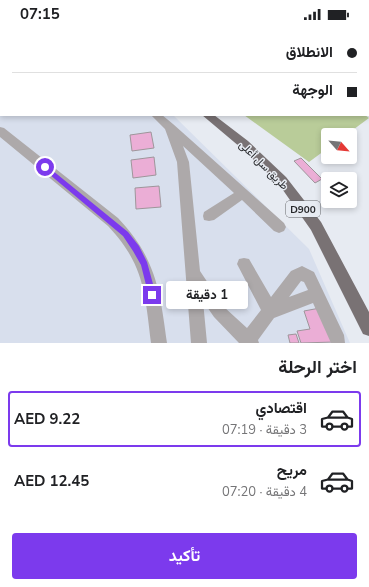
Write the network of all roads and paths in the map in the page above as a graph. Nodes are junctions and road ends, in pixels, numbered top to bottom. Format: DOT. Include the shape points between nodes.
graph roads {
  1 [pos="157,116"];
  2 [pos="208,116"];
  3 [pos="169,126"];
  4 [pos="0,131"];
  5 [pos="243,193"];
  6 [pos="209,216"];
  7 [pos="279,227"];
  8 [pos="244,264"];
  9 [pos="192,273"];
  10 [pos="317,294"];
  11 [pos="270,310"];
  12 [pos="369,328"];
  13 [pos="338,341"];
  14 [pos="249,342"];
  15 [pos="159,343"];
  16 [pos="199,343"];
  1 -- 3 [label="lane"];
  2 -- 12 [label="main road, طريق سل أعلى / D900" via="244,144 286,186 316,226"];
  3 -- 5 [label="lane"];
  3 -- 9 [label="lane" via="183,162"];
  4 -- 15 [label="lane" via="113,222 129,239 144,265 150,284"];
  5 -- 6 [label="lane"];
  5 -- 7 [label="lane"];
  8 -- 11 [label="lane" via="255,278"];
  9 -- 14 [label="lane" via="219,312"];
  9 -- 16 [label="lane"];
  10 -- 11 [label="lane" via="276,311"];
  10 -- 11 [label="lane" via="309,277 306,274 298,274"];
  10 -- 13 [label="lane"];
  11 -- 14 [label="lane"];
}
